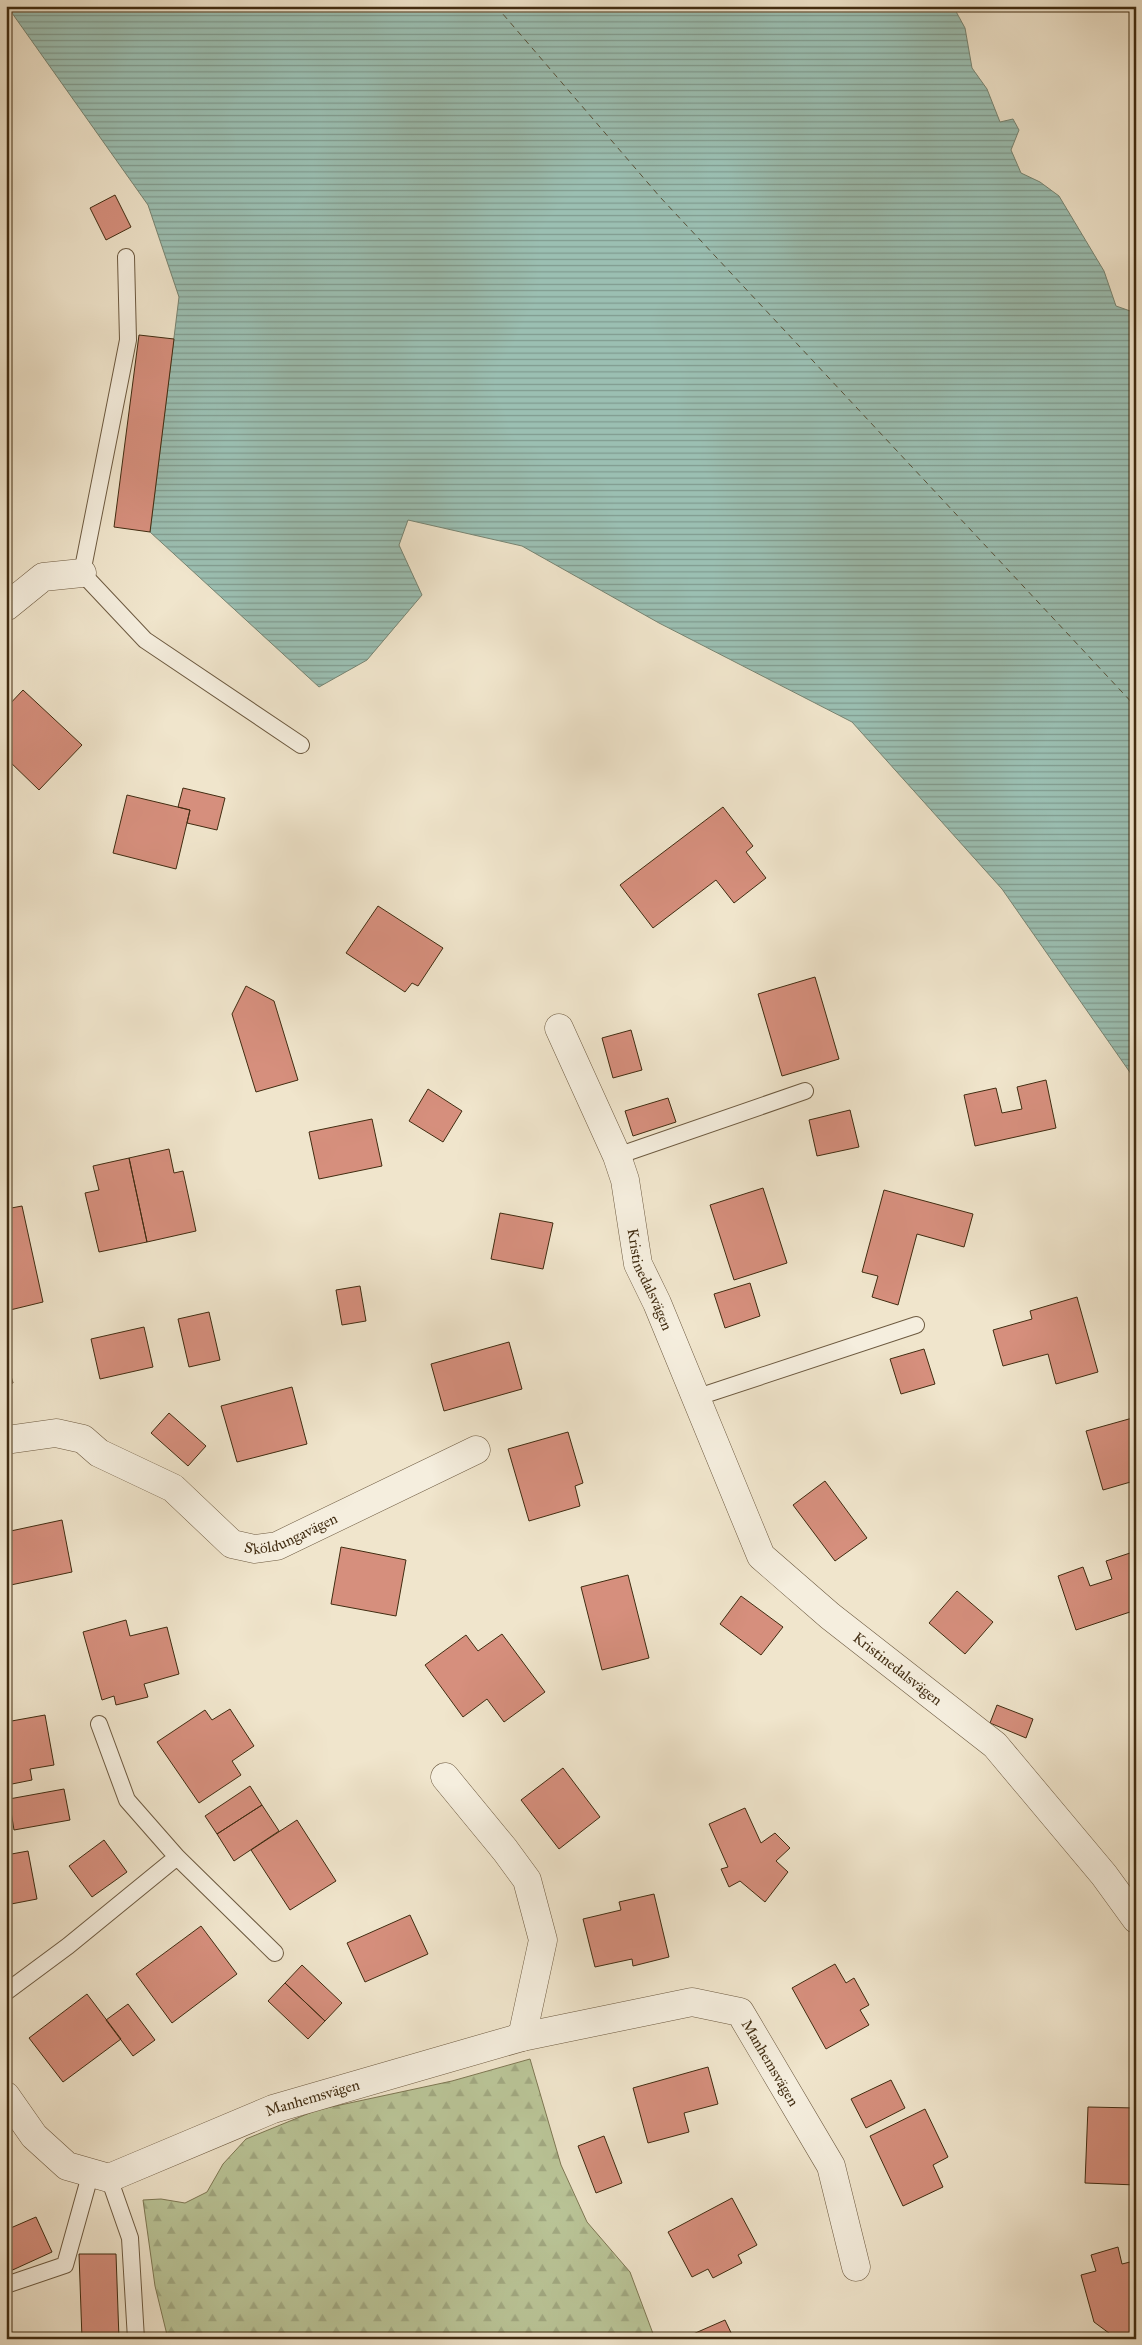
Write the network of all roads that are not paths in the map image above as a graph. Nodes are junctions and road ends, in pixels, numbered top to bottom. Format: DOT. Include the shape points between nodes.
graph roads {
  1 [pos="126,256"];
  2 [pos="82,573"];
  3 [pos="6,607"];
  4 [pos="301,745"];
  5 [pos="559,1028"];
  6 [pos="805,1091"];
  7 [pos="617,1156"];
  8 [pos="916,1325"];
  9 [pos="695,1398"];
  10 [pos="6,1440"];
  11 [pos="476,1450"];
  12 [pos="99,1724"];
  13 [pos="445,1777"];
  14 [pos="177,1857"];
  15 [pos="1136,1919"];
  16 [pos="275,1953"];
  17 [pos="6,1992"];
  18 [pos="522,2037"];
  19 [pos="6,2096"];
  20 [pos="100,2175"];
  21 [pos="856,2266"];
  22 [pos="6,2285"];
  23 [pos="136,2339"];
  1 -- 2 [label="lane" via="128,340"];
  2 -- 3 [label="street" via="43,577"];
  2 -- 4 [label="lane" via="145,640"];
  5 -- 7 [label="street, Kristinedalsvägen"];
  6 -- 7 [label="lane"];
  7 -- 9 [label="street, Kristinedalsvägen" via="625,1180 638,1264"];
  8 -- 9 [label="lane"];
  9 -- 15 [label="street, Kristinedalsvägen" via="761,1556 830,1616 995,1745 1104,1875"];
  10 -- 11 [label="street, Sköldungavägen" via="56,1433 83,1439 99,1453 173,1488 232,1544 255,1549 278,1546"];
  12 -- 14 [label="lane" via="127,1800"];
  13 -- 18 [label="street" via="527,1880 543,1940"];
  14 -- 16 [label="lane"];
  14 -- 17 [label="lane"];
  18 -- 20 [label="street, Manhemsvägen" via="273,2109"];
  18 -- 21 [label="street, Manhemsvägen" via="692,2002 740,2012 831,2166"];
  19 -- 20 [label="street" via="34,2136 67,2166"];
  20 -- 22 [label="lane" via="65,2265"];
  20 -- 23 [label="lane" via="130,2238"];
}
